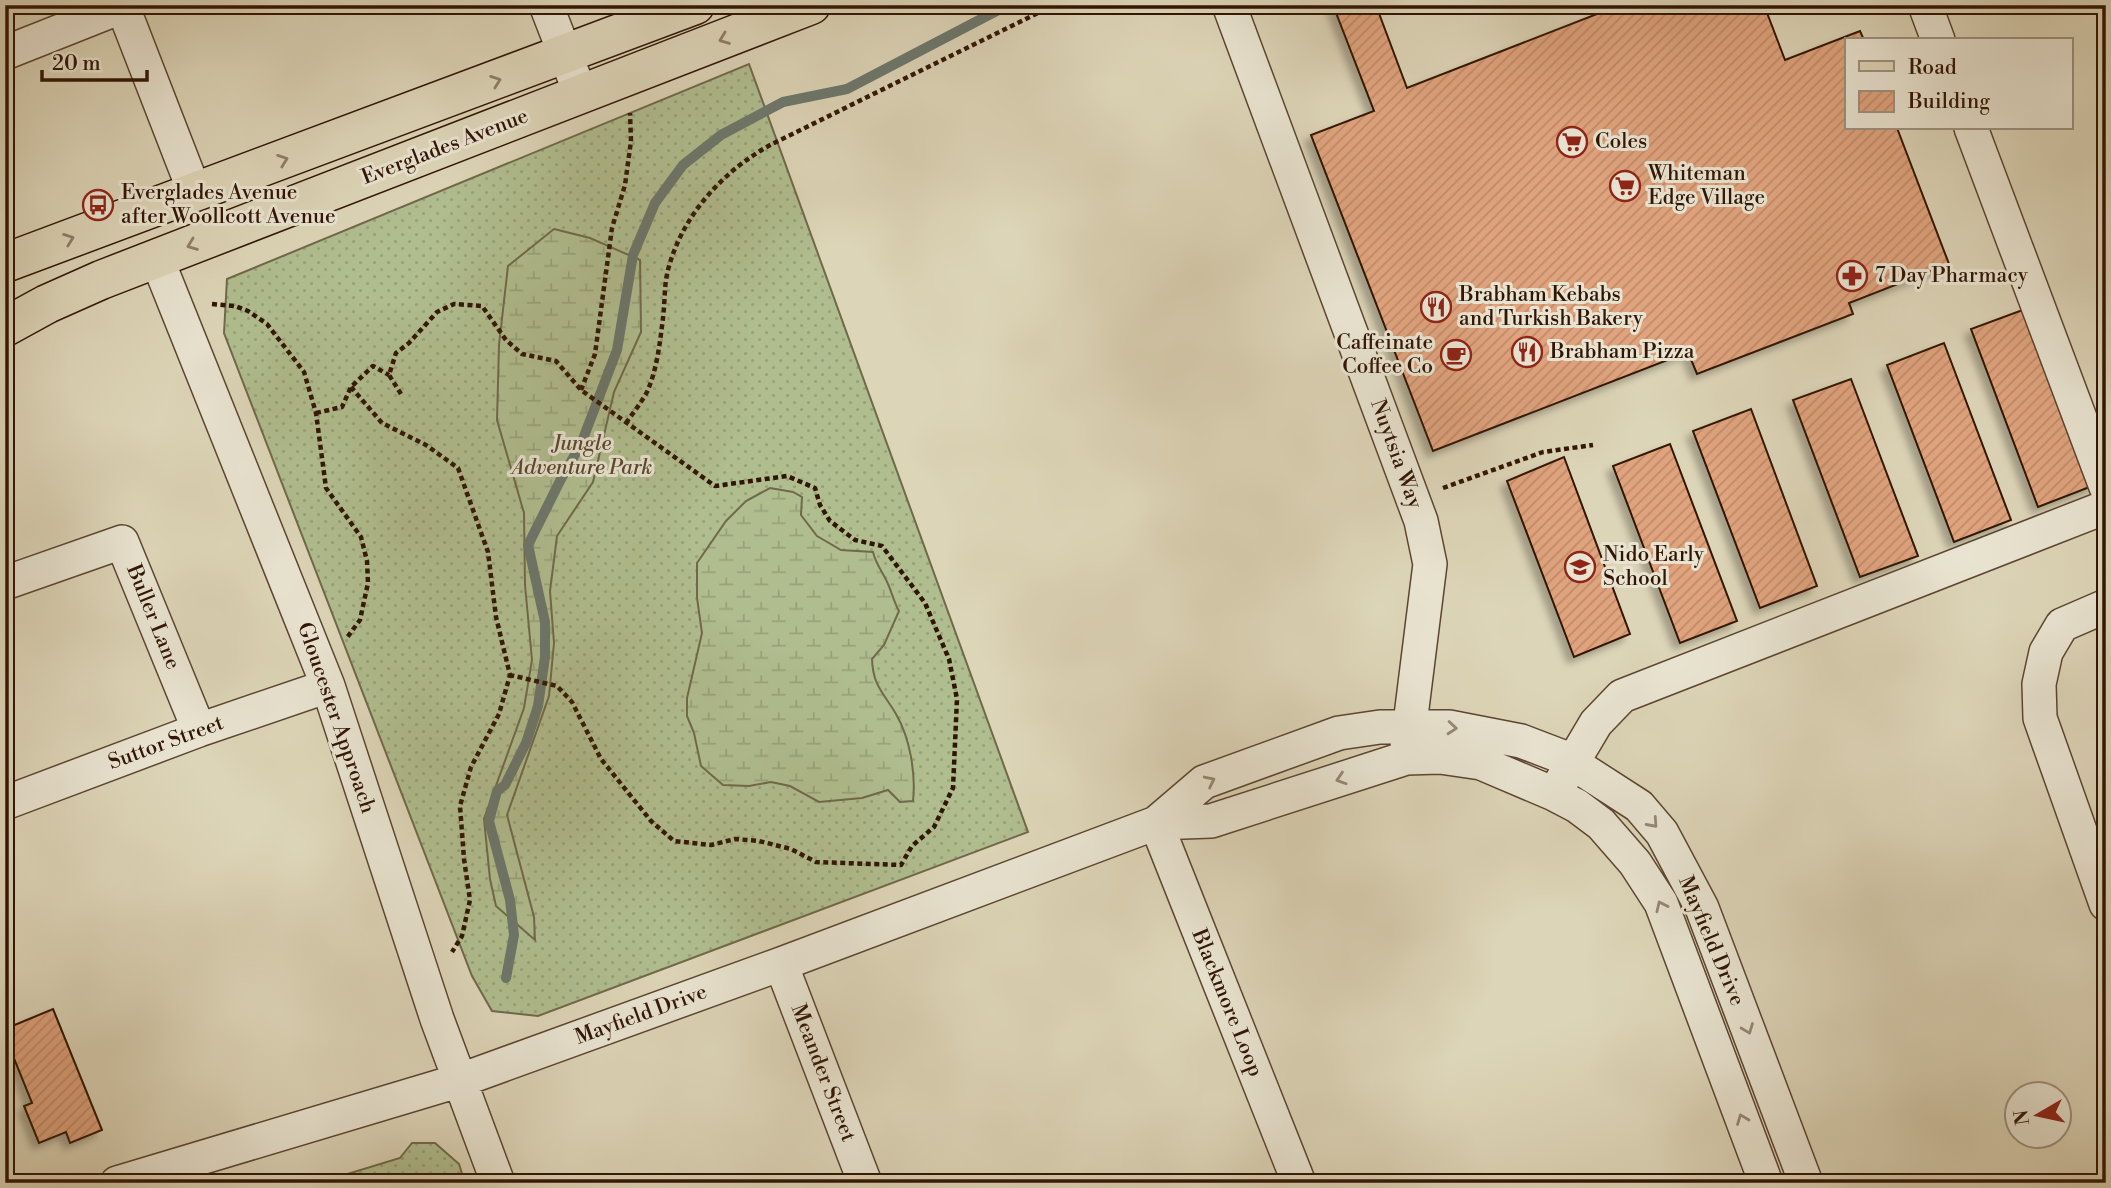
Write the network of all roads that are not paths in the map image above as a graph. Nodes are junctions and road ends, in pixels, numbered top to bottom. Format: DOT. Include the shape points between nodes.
graph roads {
  1 [pos="546,5"];
  2 [pos="695,5"];
  3 [pos="811,5"];
  4 [pos="1229,5"];
  5 [pos="1925,5"];
  6 [pos="123,6"];
  7 [pos="1937,38"];
  8 [pos="5,52"];
  9 [pos="566,55"];
  10 [pos="581,95"];
  11 [pos="1972,130"];
  12 [pos="195,193"];
  13 [pos="157,259"];
  14 [pos="5,263"];
  15 [pos="5,327"];
  16 [pos="2106,487"];
  17 [pos="2106,507"];
  18 [pos="5,583"];
  19 [pos="2106,606"];
  20 [pos="328,686"];
  21 [pos="199,730"];
  22 [pos="1408,742"];
  23 [pos="1572,764"];
  24 [pos="1555,794"];
  25 [pos="5,803"];
  26 [pos="1156,823"];
  27 [pos="2106,904"];
  28 [pos="781,964"];
  29 [pos="461,1080"];
  30 [pos="117,1183"];
  31 [pos="498,1183"];
  32 [pos="864,1183"];
  33 [pos="1299,1183"];
  34 [pos="1766,1183"];
  35 [pos="1806,1183"];
  1 -- 9 [label="street"];
  2 -- 9 [label="main road, Everglades Avenue"];
  3 -- 10 [label="main road, Everglades Avenue, one-way"];
  4 -- 22 [label="street, Nuytsia Way" via="1421,521 1430,564"];
  5 -- 7 [label="street"];
  6 -- 8 [label="street"];
  6 -- 12 [label="street"];
  9 -- 10 [label="street"];
  12 -- 9 [label="main road, Everglades Avenue, one-way"];
  10 -- 13 [label="main road, Everglades Avenue, one-way"];
  11 -- 16 [label="street"];
  14 -- 12 [label="main road, Everglades Avenue, one-way"];
  13 -- 15 [label="main road, Everglades Avenue" via="65,295"];
  13 -- 20 [label="street, Gloucester Approach"];
  17 -- 23 [label="street" via="1622,696 1596,723"];
  18 -- 21 [label="street, Buller Lane" via="122,542"];
  19 -- 27 [label="street" via="2062,625 2046,652 2039,684 2040,718"];
  20 -- 21 [label="street, Suttor Street"];
  20 -- 29 [label="street, Gloucester Approach"];
  21 -- 25 [label="street, Suttor Street"];
  22 -- 23 [label="street, Mayfield Drive, one-way" via="1449,727 1521,741"];
  22 -- 24 [label="street, Mayfield Drive" via="1440,757 1481,763"];
  22 -- 26 [label="street, Mayfield Drive, one-way" via="1211,821"];
  26 -- 22 [label="street, Mayfield Drive, one-way" via="1204,782 1339,733 1380,727"];
  23 -- 24 [label="street"];
  23 -- 35 [label="street, Mayfield Drive, one-way" via="1639,806 1662,833 1702,908"];
  34 -- 24 [label="street, Mayfield Drive, one-way" via="1661,902 1601,824"];
  26 -- 28 [label="street, Mayfield Drive"];
  26 -- 33 [label="street, Blackmore Loop"];
  28 -- 29 [label="street, Mayfield Drive"];
  28 -- 32 [label="street, Meander Street"];
  29 -- 30 [label="street, Mayfield Drive"];
  29 -- 31 [label="street, Gloucester Approach"];
}
